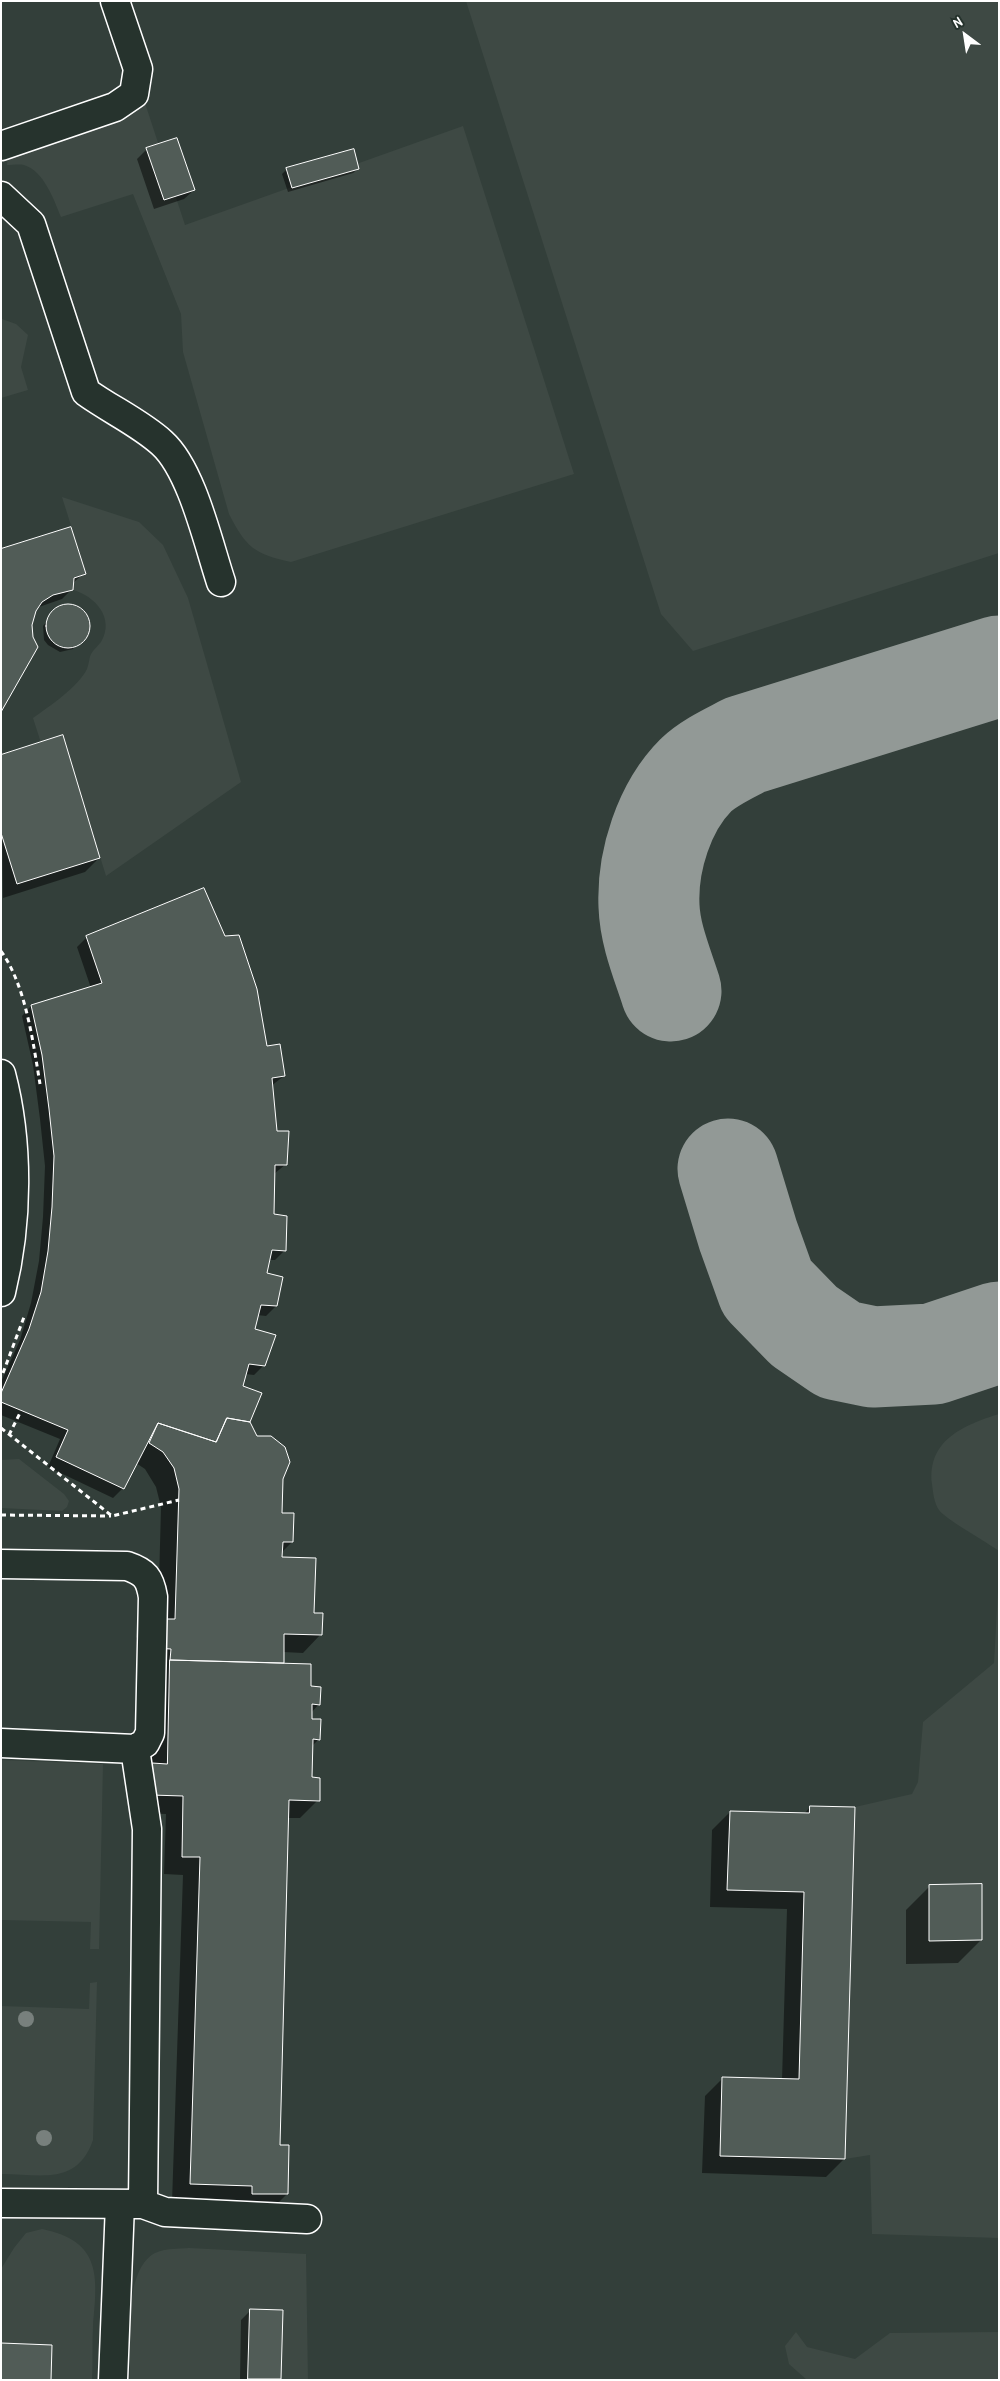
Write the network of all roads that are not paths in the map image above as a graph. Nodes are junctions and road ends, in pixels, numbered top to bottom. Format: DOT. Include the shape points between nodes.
graph roads {
  1 [pos="115,1"];
  2 [pos="1,146"];
  3 [pos="1,196"];
  4 [pos="221,582"];
  5 [pos="1,1074"];
  6 [pos="1,1292"];
  7 [pos="1,1564"];
  8 [pos="1,1743"];
  9 [pos="136,1749"];
  10 [pos="1,2203"];
  11 [pos="131,2204"];
  12 [pos="307,2218"];
  13 [pos="113,2380"];
  1 -- 2 [label="lane" via="138,69 134,94 115,107"];
  3 -- 4 [label="lane" via="31,224 86,392 164,444 184,474"];
  5 -- 6 [label="lane" via="13,1151 13,1181 10,1245"];
  7 -- 9 [label="lane" via="127,1566 141,1571 151,1585 153,1597 150,1733 145,1743"];
  8 -- 9 [label="lane"];
  9 -- 11 [label="lane" via="147,1829"];
  10 -- 11 [label="lane"];
  11 -- 12 [label="lane" via="165,2212"];
  11 -- 13 [label="lane"];
}
